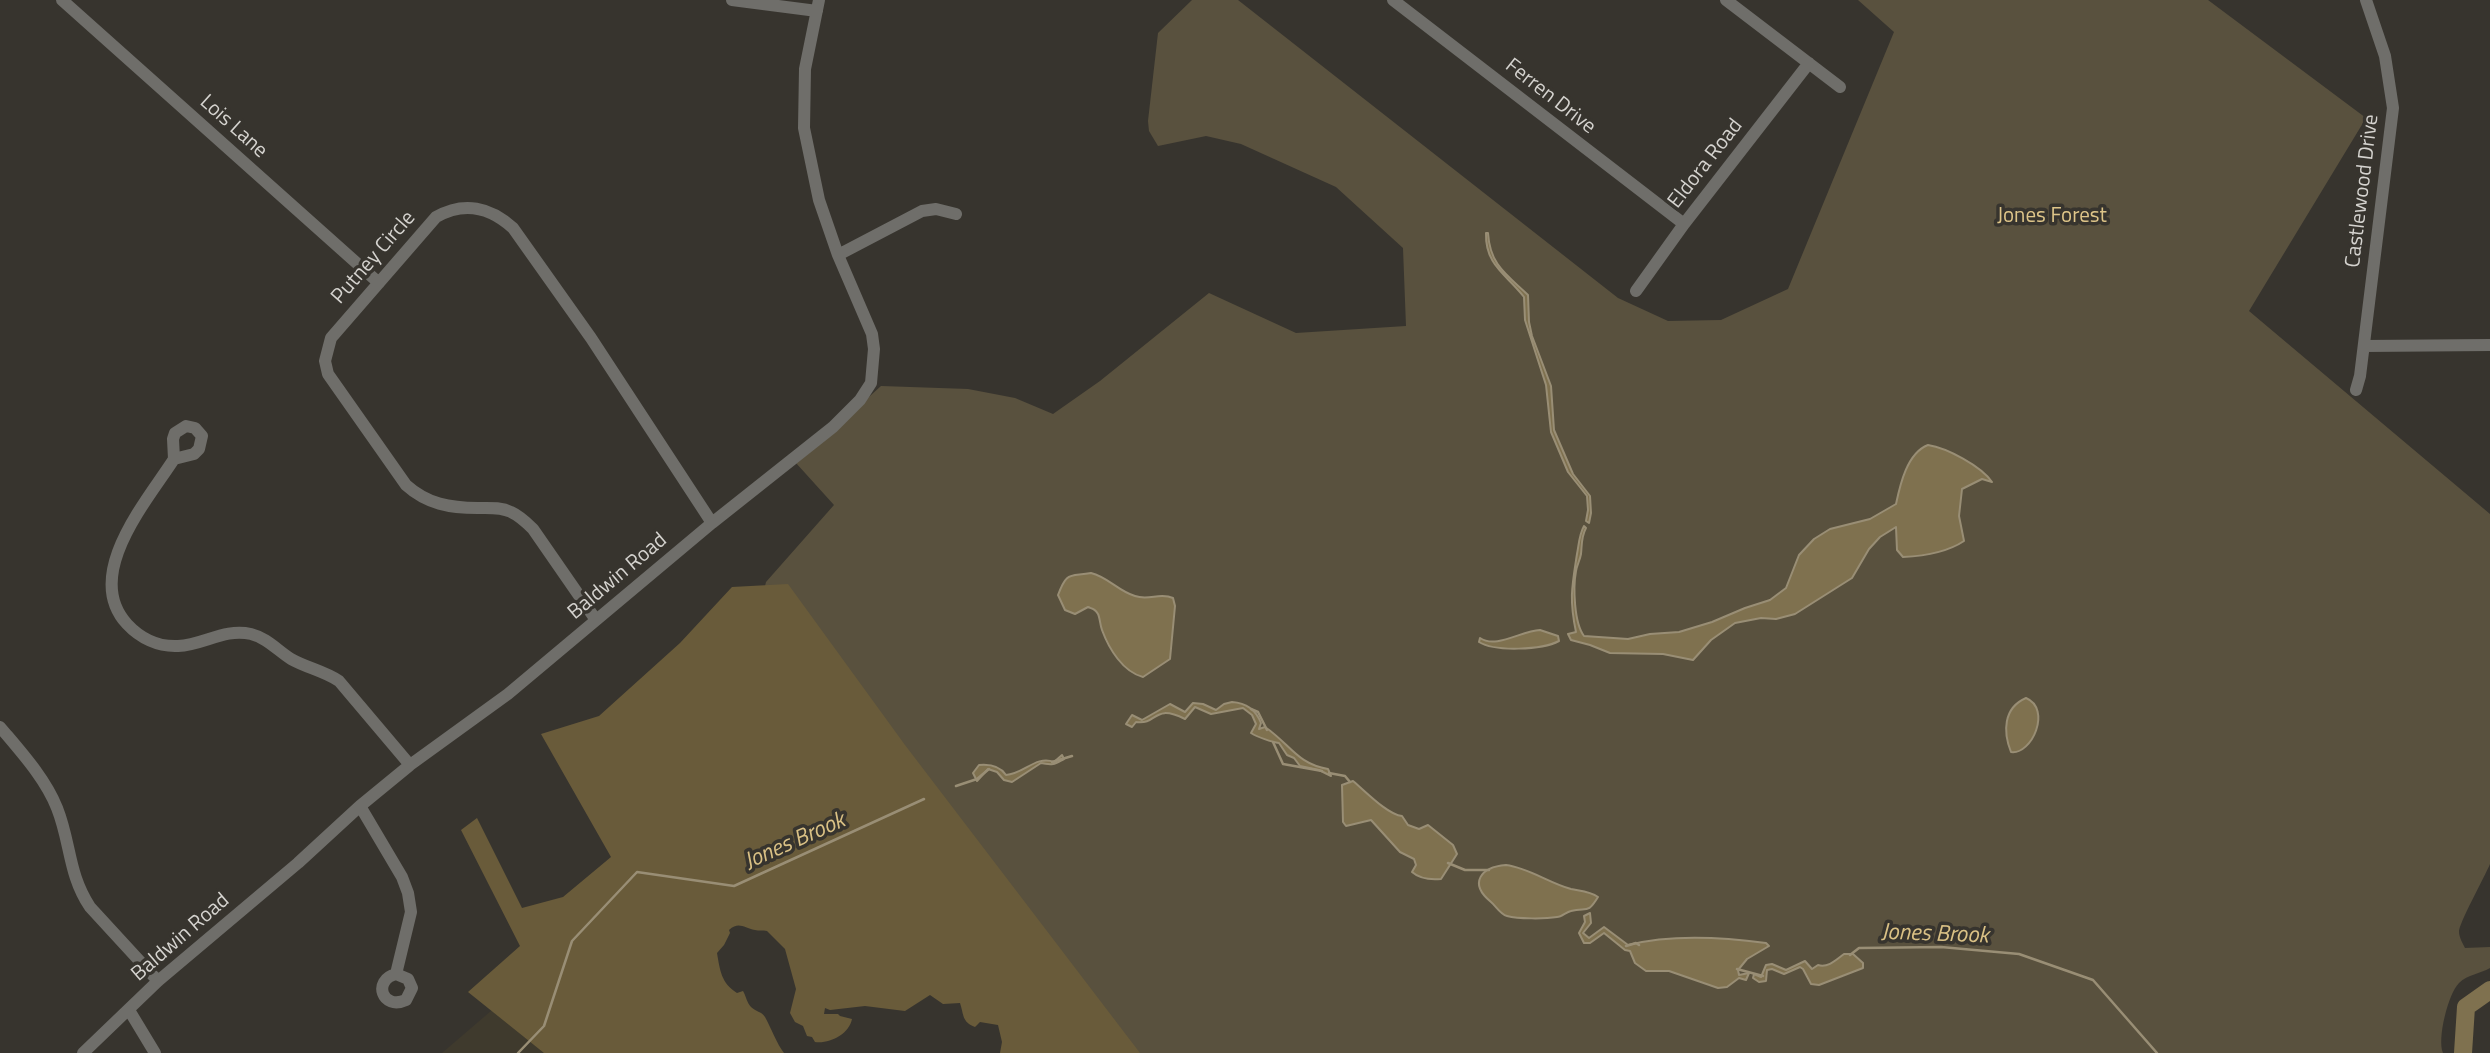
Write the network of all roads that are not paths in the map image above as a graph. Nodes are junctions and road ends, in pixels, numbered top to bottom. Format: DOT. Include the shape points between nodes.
graph roads {
  1 [pos="62,0"];
  2 [pos="732,0"];
  3 [pos="1393,0"];
  4 [pos="1726,0"];
  5 [pos="2366,0"];
  6 [pos="818,5"];
  7 [pos="1809,63"];
  8 [pos="1840,87"];
  9 [pos="956,214"];
  10 [pos="1684,224"];
  11 [pos="838,256"];
  12 [pos="379,283"];
  13 [pos="1636,291"];
  14 [pos="2490,345"];
  15 [pos="2364,346"];
  16 [pos="2356,390"];
  17 [pos="174,459"];
  18 [pos="712,523"];
  19 [pos="596,621"];
  20 [pos="0,727"];
  21 [pos="410,765"];
  22 [pos="360,806"];
  23 [pos="396,974"];
  24 [pos="158,981"];
  25 [pos="129,1010"];
  26 [pos="83,1053"];
  27 [pos="155,1053"];
  1 -- 12 [label="street, Lois Lane"];
  2 -- 6 [label="street"];
  3 -- 10 [label="street, Ferren Drive"];
  4 -- 7 [label="street"];
  5 -- 15 [label="street, Castlewood Drive" via="2385,56 2393,108"];
  6 -- 11 [label="street, Baldwin Road" via="805,69 804,128 819,200"];
  7 -- 8 [label="street"];
  7 -- 10 [label="street, Eldora Road"];
  9 -- 11 [label="street" via="922,211"];
  10 -- 13 [label="street, Eldora Road"];
  11 -- 18 [label="street, Baldwin Road" via="872,334 871,383 833,427"];
  12 -- 18 [label="street, Putney Circle" via="445,212 476,207 505,221 591,338"];
  12 -- 19 [label="street, Putney Circle" via="331,338 324,361 332,383 418,495 443,506 499,508 523,519"];
  14 -- 15 [label="street"];
  15 -- 16 [label="street, Castlewood Drive"];
  17 -- 21 [label="street" via="116,554 113,598 122,618 136,634 156,644 178,646 234,633 266,640 290,658 339,681"];
  18 -- 19 [label="street, Baldwin Road"];
  19 -- 21 [label="street, Baldwin Road" via="508,694"];
  20 -- 24 [label="street" via="56,806 81,893"];
  21 -- 22 [label="street, Baldwin Road"];
  22 -- 23 [label="street" via="408,893 411,912"];
  22 -- 24 [label="street, Baldwin Road"];
  24 -- 25 [label="street, Baldwin Road"];
  25 -- 26 [label="street, Baldwin Road"];
  25 -- 27 [label="street"];
}
